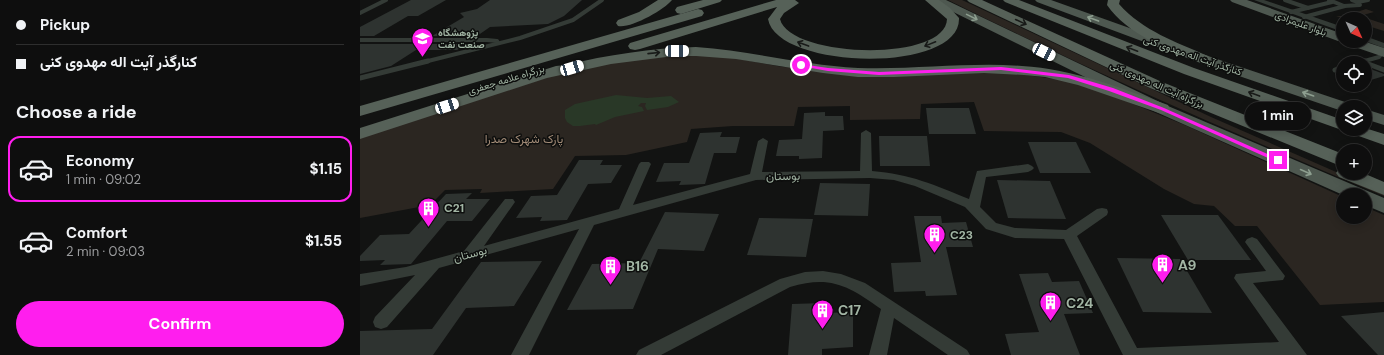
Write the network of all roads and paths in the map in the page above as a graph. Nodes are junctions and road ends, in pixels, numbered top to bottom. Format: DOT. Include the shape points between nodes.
graph roads {
  1 [pos="386,0"];
  2 [pos="602,0"];
  3 [pos="666,0"];
  4 [pos="767,0"];
  5 [pos="788,0"];
  6 [pos="799,0"];
  7 [pos="931,0"];
  8 [pos="937,0"];
  9 [pos="973,0"];
  10 [pos="1008,0"];
  11 [pos="1041,0"];
  12 [pos="1114,0"];
  13 [pos="1236,0"];
  14 [pos="1250,0"];
  15 [pos="1257,0"];
  16 [pos="1285,0"];
  17 [pos="1352,0"];
  18 [pos="1368,0"];
  19 [pos="1330,1"];
  20 [pos="722,2"];
  21 [pos="1358,2"];
  22 [pos="1346,6"];
  23 [pos="1308,8"];
  24 [pos="1291,12"];
  25 [pos="1322,12"];
  26 [pos="360,14"];
  27 [pos="1304,16"];
  28 [pos="1336,28"];
  29 [pos="1336,29"];
  30 [pos="590,34"];
  31 [pos="1336,36"];
  32 [pos="360,40"];
  33 [pos="498,43"];
  34 [pos="1372,43"];
  35 [pos="1372,46"];
  36 [pos="1384,49"];
  37 [pos="1203,59"];
  38 [pos="1372,59"];
  39 [pos="1372,66"];
  40 [pos="1384,70"];
  41 [pos="548,74"];
  42 [pos="360,78"];
  43 [pos="1156,85"];
  44 [pos="360,101"];
  45 [pos="1336,104"];
  46 [pos="1162,109"];
  47 [pos="360,111"];
  48 [pos="1372,116"];
  49 [pos="1384,120"];
  50 [pos="360,123"];
  51 [pos="1336,124"];
  52 [pos="360,134"];
  53 [pos="866,134"];
  54 [pos="1372,136"];
  55 [pos="763,140"];
  56 [pos="1384,140"];
  57 [pos="1336,158"];
  58 [pos="645,164"];
  59 [pos="1028,168"];
  60 [pos="1336,169"];
  61 [pos="1372,173"];
  62 [pos="866,174"];
  63 [pos="756,176"];
  64 [pos="1384,178"];
  65 [pos="1363,180"];
  66 [pos="1343,188"];
  67 [pos="1384,189"];
  68 [pos="1372,200"];
  69 [pos="509,202"];
  70 [pos="1384,206"];
  71 [pos="974,207"];
  72 [pos="624,212"];
  73 [pos="1102,212"];
  74 [pos="589,222"];
  75 [pos="1069,235"];
  76 [pos="1252,242"];
  77 [pos="469,255"];
  78 [pos="434,264"];
  79 [pos="360,280"];
  80 [pos="889,307"];
  81 [pos="381,322"];
  82 [pos="1296,352"];
  83 [pos="520,355"];
  84 [pos="645,355"];
  85 [pos="878,355"];
  86 [pos="961,355"];
  87 [pos="1132,355"];
  1 -- 26 [label="lane"];
  2 -- 33 [label="lane" via="573,20"];
  3 -- 30 [label="highway" via="643,15"];
  4 -- 50 [label="highway, بزرگراه علامه جعفری"];
  5 -- 41 [label="highway"];
  7 -- 6 [label="highway, one-way" via="953,18 953,26 943,38 913,49 870,54 826,51 799,43 784,35 776,27 775,16 782,8"];
  8 -- 46 [label="main road, one-way"];
  9 -- 43 [label="highway, بزرگراه آیت اله مهدوی کنی, one-way"];
  51 -- 10 [label="highway, بزرگراه آیت اله مهدوی کنی, one-way" via="1189,71"];
  37 -- 11 [label="main road, کنارگذر آیت اله مهدوی کنی, one-way"];
  12 -- 37 [label="highway" via="1113,5 1121,16 1133,25"];
  13 -- 31 [label="main road, بلوار علیمرادی"];
  14 -- 29 [label="main road, بلوار علیمرادی"];
  15 -- 24 [label="street"];
  16 -- 23 [label="lane"];
  17 -- 21 [label="lane"];
  18 -- 21 [label="lane"];
  19 -- 22 [label="lane"];
  19 -- 23 [label="lane"];
  20 -- 30 [label="highway"];
  20 -- 47 [label="highway, بزرگراه علامه جعفری"];
  21 -- 22 [label="lane" via="1358,6"];
  22 -- 25 [label="lane"];
  23 -- 24 [label="lane"];
  23 -- 25 [label="lane"];
  24 -- 27 [label="street"];
  25 -- 27 [label="lane"];
  27 -- 28 [label="street"];
  30 -- 44 [label="highway"];
  32 -- 33 [label="lane" via="487,40"];
  33 -- 42 [label="lane"];
  34 -- 36 [label="main road"];
  35 -- 36 [label="main road"];
  36 -- 38 [label="lane" via="1379,57"];
  45 -- 37 [label="main road, کنارگذر آیت اله مهدوی کنی, one-way"];
  39 -- 40 [label="lane"];
  41 -- 46 [label="highway, one-way" via="639,54 677,51 717,52 828,70 856,72 1001,69 1048,73 1089,82"];
  41 -- 52 [label="highway"];
  43 -- 57 [label="highway, بزرگراه آیت اله مهدوی کنی"];
  43 -- 60 [label="highway"];
  46 -- 66 [label="main road, one-way"];
  48 -- 49 [label="main road"];
  53 -- 62 [label="street"];
  54 -- 56 [label="highway"];
  55 -- 63 [label="street"];
  58 -- 72 [label="street"];
  59 -- 71 [label="street" via="981,174"];
  61 -- 64 [label="highway"];
  62 -- 63 [label="street, بوستان"];
  62 -- 71 [label="street, بوستان" via="895,176"];
  63 -- 72 [label="street, بوستان"];
  65 -- 67 [label="highway"];
  68 -- 70 [label="main road"];
  69 -- 77 [label="street"];
  71 -- 75 [label="street, بوستان" via="991,226 1015,233"];
  72 -- 74 [label="street, بوستان"];
  73 -- 75 [label="street"];
  74 -- 77 [label="street, بوستان"];
  74 -- 83 [label="street"];
  75 -- 87 [label="street"];
  76 -- 82 [label="street" via="1278,276 1241,278"];
  77 -- 78 [label="street, بوستان"];
  78 -- 79 [label="street, بوستان"];
  78 -- 81 [label="street"];
  80 -- 84 [label="street" via="860,287 843,279 824,276 804,277 785,284"];
  80 -- 85 [label="street"];
  80 -- 86 [label="street"];
  82 -- 87 [label="street"];
}
